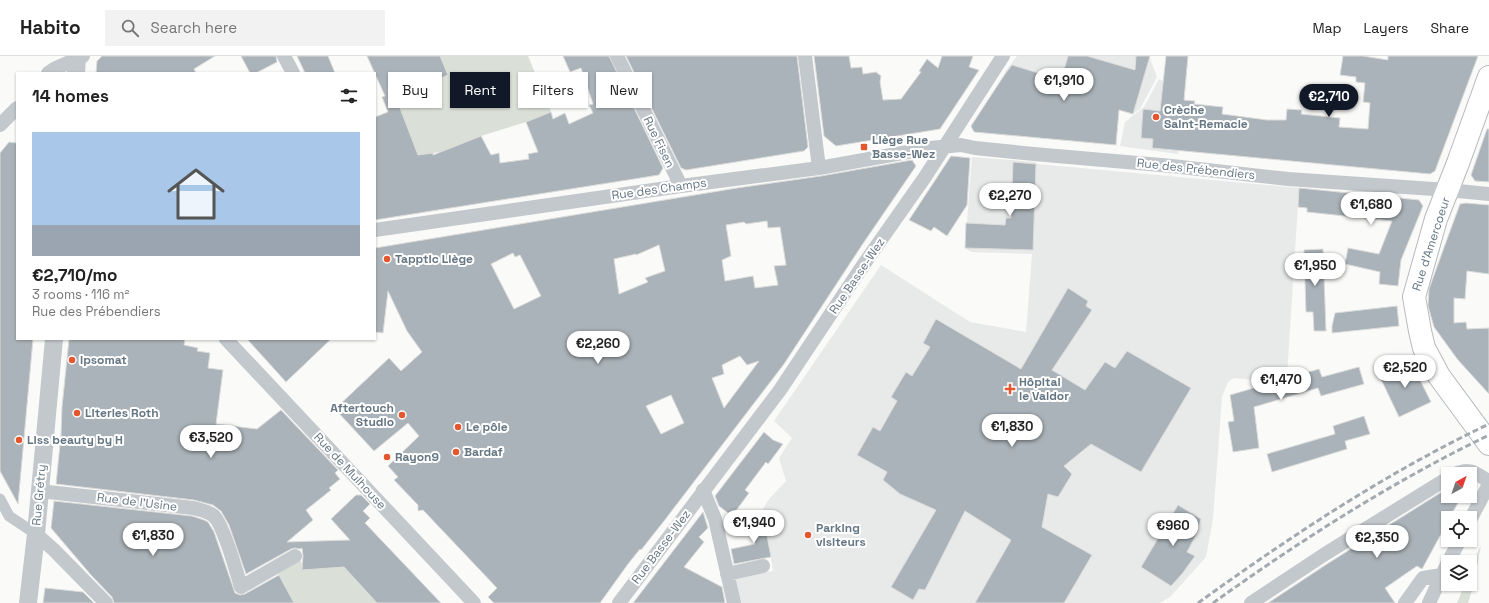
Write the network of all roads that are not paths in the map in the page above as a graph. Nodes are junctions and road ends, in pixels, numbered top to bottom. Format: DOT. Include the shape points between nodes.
graph roads {
  1 [pos="284,56"];
  2 [pos="617,56"];
  3 [pos="805,56"];
  4 [pos="1003,56"];
  5 [pos="78,61"];
  6 [pos="49,72"];
  7 [pos="292,72"];
  8 [pos="1489,77"];
  9 [pos="16,109"];
  10 [pos="0,125"];
  11 [pos="944,147"];
  12 [pos="819,168"];
  13 [pos="681,186"];
  14 [pos="1448,190"];
  15 [pos="1489,194"];
  16 [pos="376,230"];
  17 [pos="54,340"];
  18 [pos="227,340"];
  19 [pos="1489,444"];
  20 [pos="1477,473"];
  21 [pos="1489,480"];
  22 [pos="1441,482"];
  23 [pos="703,490"];
  24 [pos="39,491"];
  25 [pos="0,499"];
  26 [pos="1475,511"];
  27 [pos="36,534"];
  28 [pos="295,556"];
  29 [pos="763,566"];
  30 [pos="1441,569"];
  31 [pos="727,574"];
  32 [pos="1441,577"];
  33 [pos="28,603"];
  34 [pos="106,603"];
  35 [pos="474,603"];
  36 [pos="619,603"];
  37 [pos="734,603"];
  38 [pos="1251,603"];
  39 [pos="1405,603"];
  40 [pos="1429,603"];
  1 -- 7 [label="street"];
  2 -- 13 [label="street, Rue Fisen"];
  3 -- 12 [label="street"];
  4 -- 11 [label="street, Rue Basse-Wez"];
  5 -- 6 [label="street" via="54,68"];
  8 -- 14 [label="main road, Rue d'Amercoeur"];
  9 -- 10 [label="street"];
  11 -- 12 [label="street, Rue des Champs"];
  11 -- 14 [label="street, Rue des Prébendiers" via="961,145 1026,154 1288,179"];
  11 -- 23 [label="street, Rue Basse-Wez" via="780,390"];
  12 -- 13 [label="street, Rue des Champs"];
  13 -- 16 [label="street, Rue des Champs"];
  14 -- 15 [label="street, Rue des Prébendiers"];
  14 -- 19 [label="main road, Rue d'Amercoeur" via="1434,226 1414,297 1424,348 1439,376"];
  17 -- 24 [label="street, Rue Grétry"];
  18 -- 35 [label="street, Rue de Mulhouse"];
  20 -- 21 [label="street"];
  21 -- 26 [label="street"];
  22 -- 38 [label="street"];
  23 -- 31 [label="street" via="715,519"];
  23 -- 36 [label="street, Rue Basse-Wez"];
  24 -- 27 [label="street, Rue Grétry"];
  24 -- 28 [label="street, Rue de l'Usine" via="194,508 208,512 217,520 241,587"];
  25 -- 27 [label="street" via="9,516"];
  27 -- 33 [label="street, Rue Grétry"];
  27 -- 34 [label="street"];
  29 -- 31 [label="street"];
  30 -- 39 [label="street" via="1423,578"];
  31 -- 37 [label="street"];
  32 -- 40 [label="street"];
}
